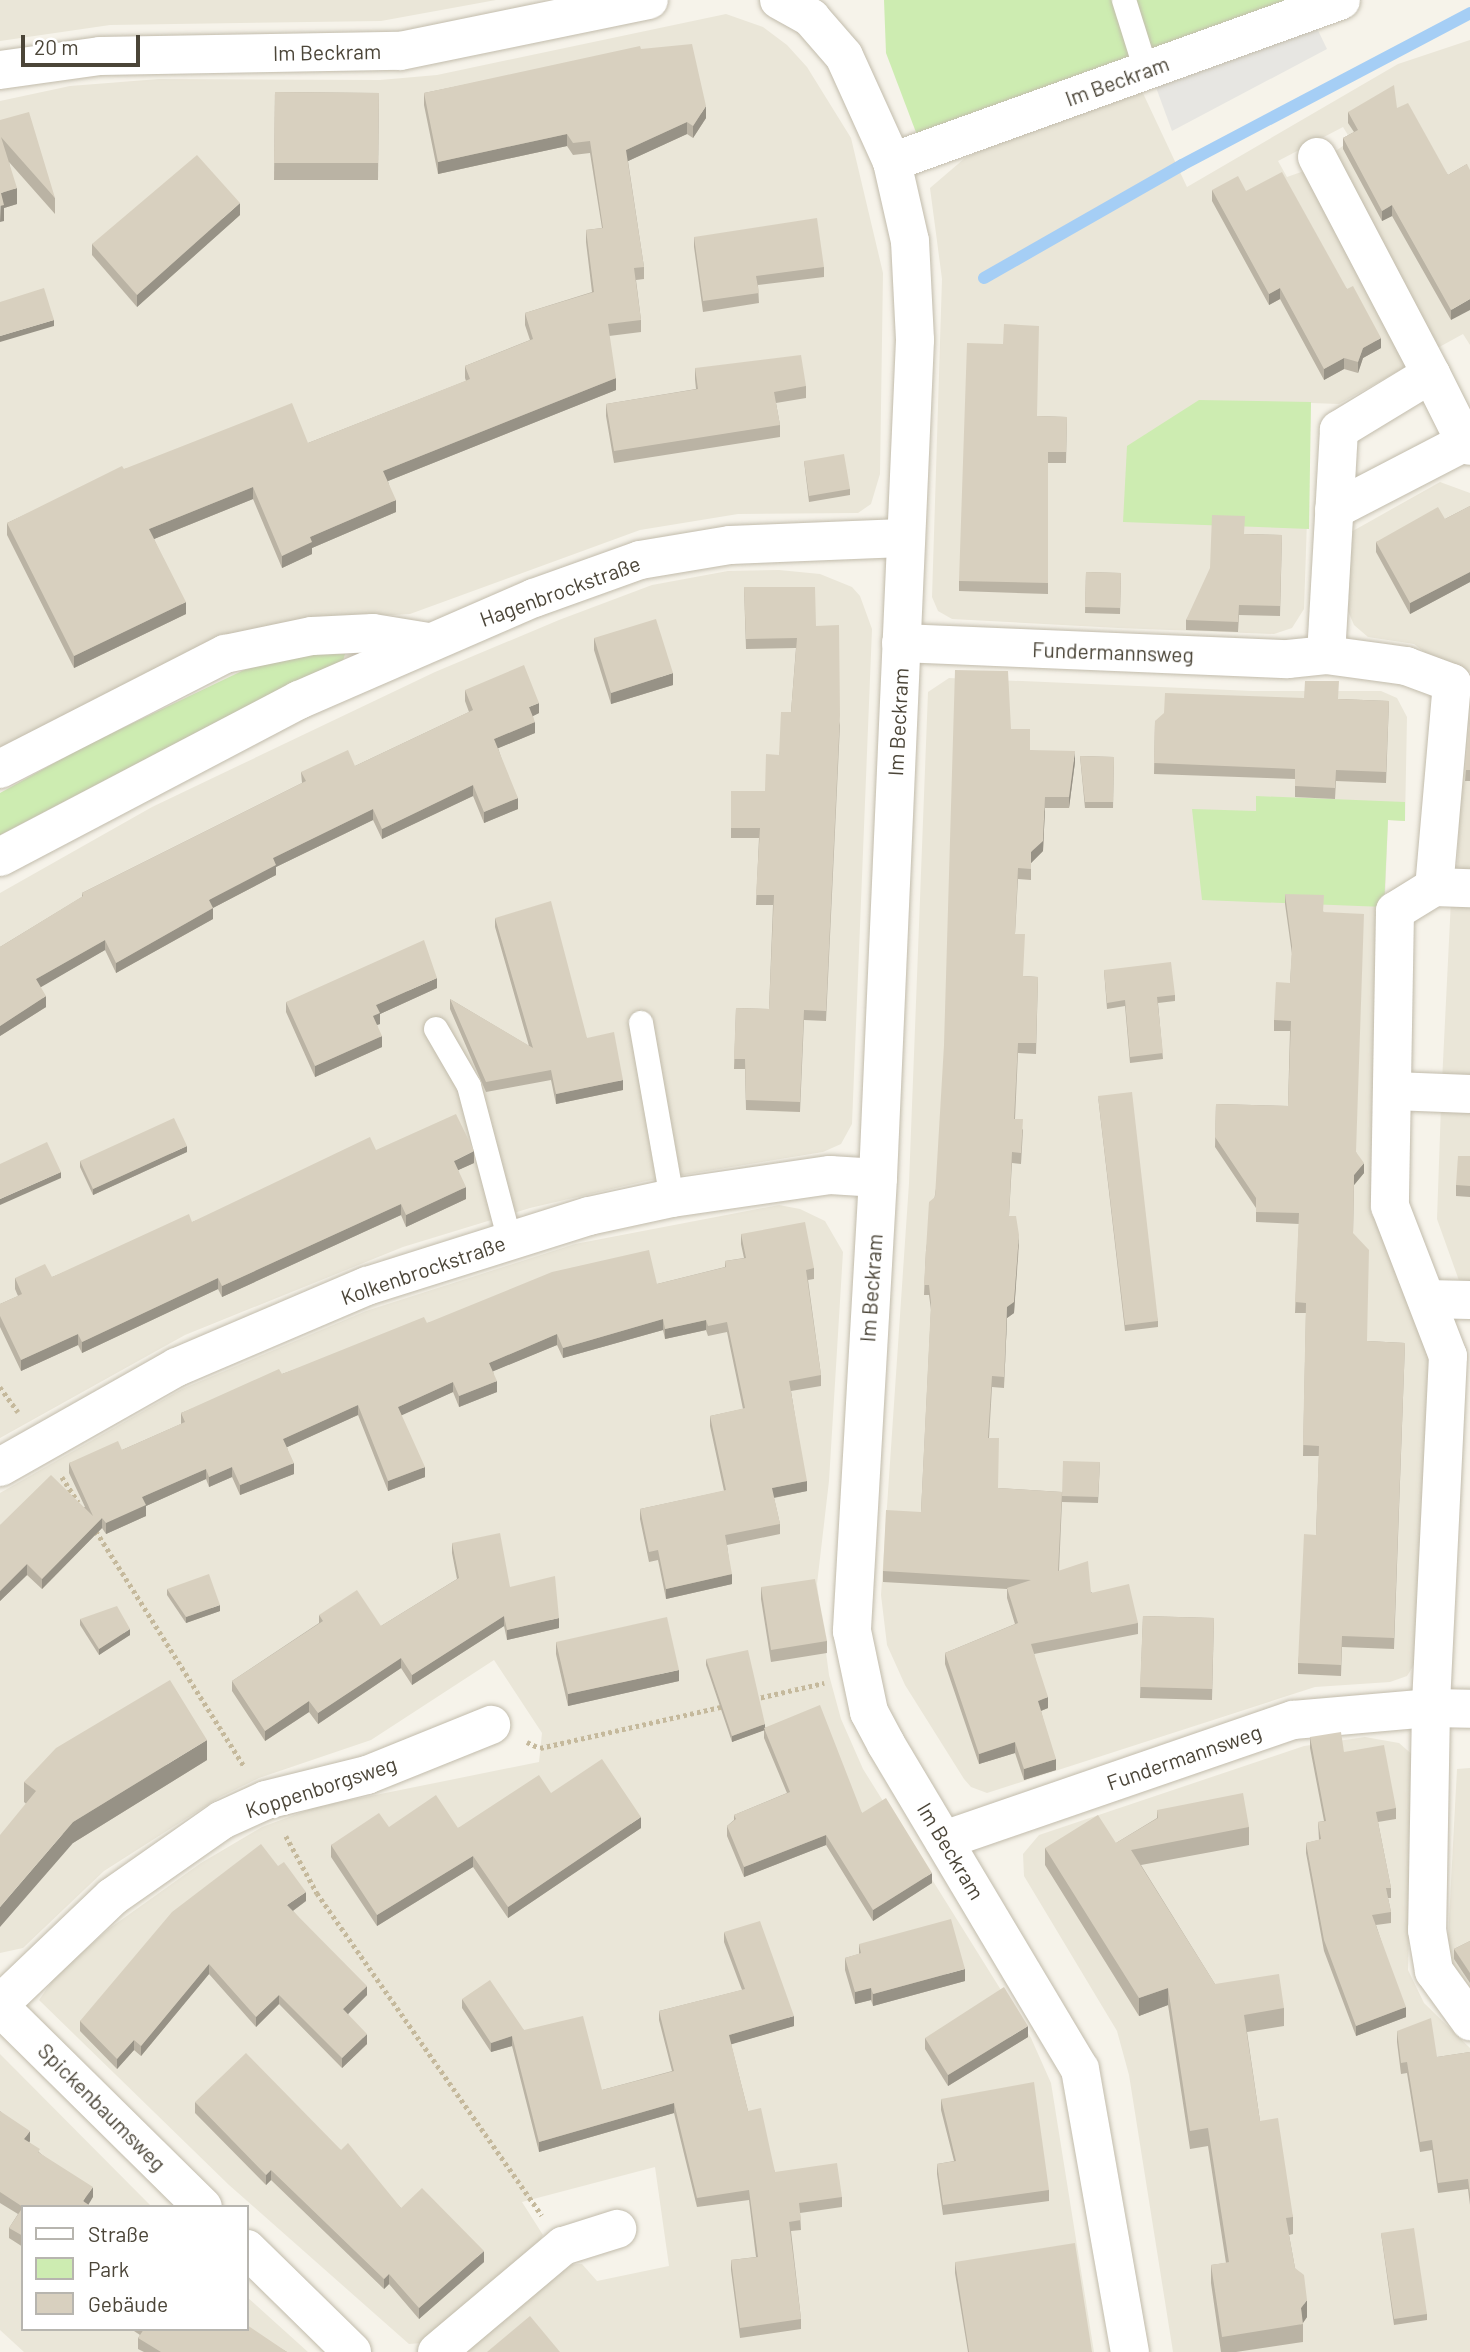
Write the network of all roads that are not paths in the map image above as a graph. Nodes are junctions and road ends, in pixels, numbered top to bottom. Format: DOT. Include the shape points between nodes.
graph roads {
  1 [pos="649,0"];
  2 [pos="779,0"];
  3 [pos="1124,0"];
  4 [pos="1342,0"];
  5 [pos="0,70"];
  6 [pos="1146,70"];
  7 [pos="1317,157"];
  8 [pos="892,162"];
  9 [pos="1431,374"];
  10 [pos="1468,444"];
  11 [pos="1334,510"];
  12 [pos="903,538"];
  13 [pos="428,642"];
  14 [pos="901,643"];
  15 [pos="1325,655"];
  16 [pos="1461,683"];
  17 [pos="0,769"];
  18 [pos="0,857"];
  19 [pos="1452,888"];
  20 [pos="641,1023"];
  21 [pos="436,1029"];
  22 [pos="1393,1091"];
  23 [pos="1470,1094"];
  24 [pos="878,1178"];
  25 [pos="672,1198"];
  26 [pos="510,1241"];
  27 [pos="1427,1299"];
  28 [pos="1470,1300"];
  29 [pos="0,1467"];
  30 [pos="1456,1507"];
  31 [pos="1431,1708"];
  32 [pos="1470,1709"];
  33 [pos="491,1725"];
  34 [pos="944,1840"];
  35 [pos="0,2005"];
  36 [pos="1470,2021"];
  37 [pos="201,2205"];
  38 [pos="617,2229"];
  39 [pos="248,2250"];
  40 [pos="349,2351"];
  41 [pos="437,2352"];
  42 [pos="1130,2352"];
  1 -- 5 [label="street, Im Beckram" via="400,51 100,56"];
  2 -- 8 [label="street, Im Beckram" via="811,18 844,56"];
  3 -- 6 [label="lane"];
  4 -- 6 [label="street, Im Beckram"];
  6 -- 8 [label="street, Im Beckram"];
  7 -- 9 [label="street"];
  8 -- 12 [label="street, Im Beckram" via="910,241 915,340"];
  9 -- 10 [label="street"];
  9 -- 11 [label="street" via="1339,430"];
  10 -- 11 [label="street"];
  11 -- 15 [label="street"];
  12 -- 13 [label="street, Hagenbrockstraße" via="730,545 640,560"];
  12 -- 14 [label="street, Im Beckram"];
  13 -- 17 [label="street" via="373,633 313,636 225,654"];
  13 -- 18 [label="street, Hagenbrockstraße" via="299,700"];
  14 -- 15 [label="street, Fundermannsweg" via="1288,659"];
  14 -- 24 [label="street, Im Beckram"];
  15 -- 16 [label="street, Fundermannsweg" via="1406,666"];
  16 -- 19 [label="street, Fundermannsweg"];
  19 -- 22 [label="street, Fundermannsweg" via="1395,911"];
  20 -- 25 [label="lane"];
  21 -- 26 [label="lane" via="469,1086"];
  22 -- 23 [label="street"];
  22 -- 27 [label="street, Fundermannsweg" via="1390,1206"];
  24 -- 25 [label="street, Kolkenbrockstraße" via="830,1175"];
  24 -- 34 [label="street, Im Beckram" via="850,1605 858,1675 869,1712"];
  25 -- 26 [label="street, Kolkenbrockstraße" via="589,1216"];
  26 -- 29 [label="street, Kolkenbrockstraße" via="367,1286 177,1367"];
  27 -- 28 [label="street"];
  27 -- 30 [label="street, Fundermannsweg" via="1448,1356"];
  30 -- 31 [label="street, Fundermannsweg"];
  31 -- 32 [label="street, Fundermannsweg"];
  31 -- 34 [label="street, Fundermannsweg" via="1293,1720"];
  31 -- 36 [label="street, Fundermannsweg" via="1427,1930 1434,1971"];
  33 -- 35 [label="street, Koppenborgsweg" via="367,1775 266,1800 222,1820 111,1898"];
  34 -- 42 [label="street, Im Beckram" via="1080,2069"];
  35 -- 37 [label="street, Spickenbaumsweg"];
  38 -- 41 [label="street" via="564,2245"];
  39 -- 40 [label="street"];
}
